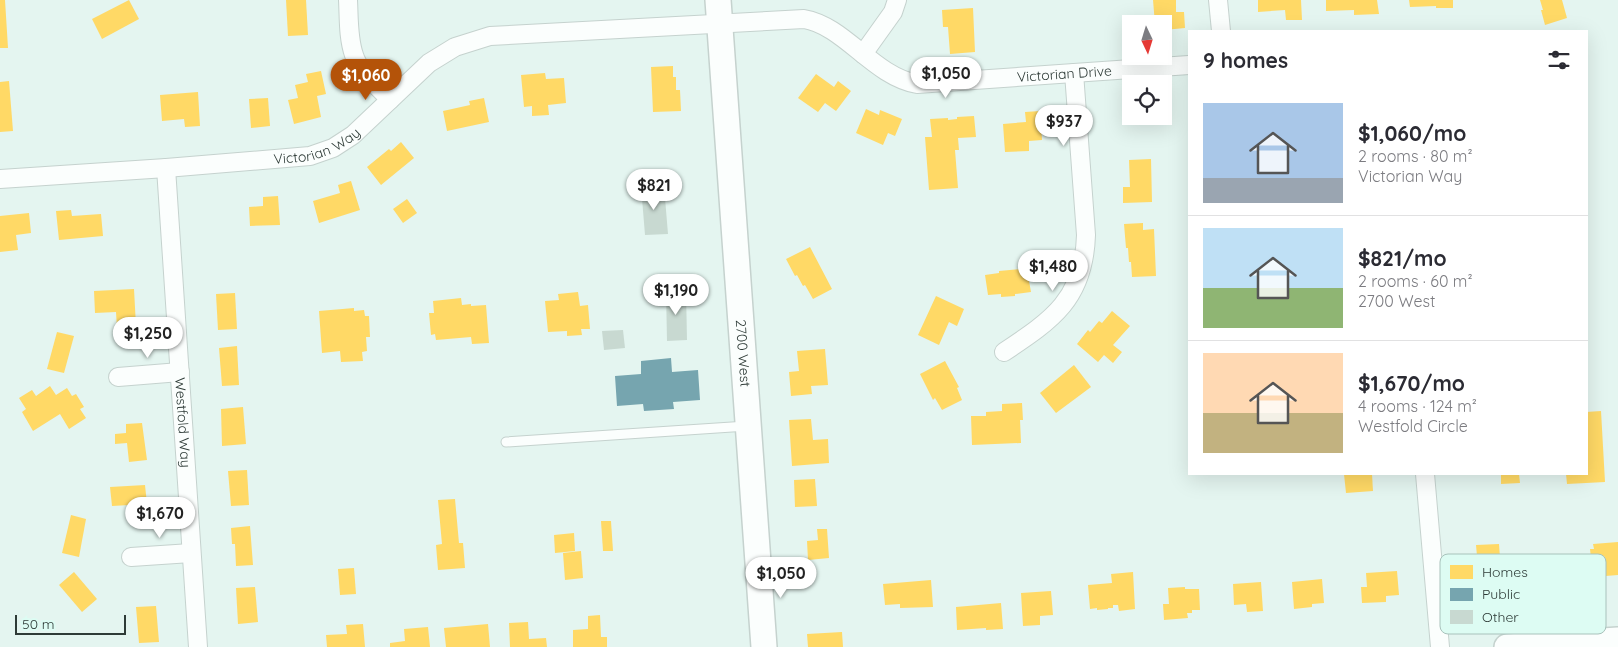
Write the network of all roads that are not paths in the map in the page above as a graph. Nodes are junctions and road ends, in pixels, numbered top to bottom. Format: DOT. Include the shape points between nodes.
graph roads {
  1 [pos="348,0"];
  2 [pos="897,0"];
  3 [pos="1218,0"];
  4 [pos="719,12"];
  5 [pos="1221,30"];
  6 [pos="863,54"];
  7 [pos="1188,65"];
  8 [pos="1074,73"];
  9 [pos="390,100"];
  10 [pos="166,168"];
  11 [pos="0,179"];
  12 [pos="1004,352"];
  13 [pos="180,372"];
  14 [pos="118,377"];
  15 [pos="749,425"];
  16 [pos="506,442"];
  17 [pos="1425,475"];
  18 [pos="191,553"];
  19 [pos="131,557"];
  20 [pos="1618,640"];
  21 [pos="198,647"];
  22 [pos="764,647"];
  23 [pos="1440,647"];
  24 [pos="1507,647"];
  1 -- 9 [label="street" via="354,56 364,73"];
  2 -- 6 [label="street"];
  3 -- 5 [label="street"];
  4 -- 6 [label="street, Victorian Drive" via="813,20"];
  4 -- 9 [label="street, Victorian Way" via="490,36 455,47 429,62"];
  4 -- 15 [label="main road, 2700 West"];
  6 -- 8 [label="street, Victorian Drive" via="898,79 917,84"];
  7 -- 8 [label="street, Victorian Drive"];
  8 -- 12 [label="street" via="1086,250 1078,280 1062,307 1039,329"];
  9 -- 10 [label="street, Victorian Way" via="353,135 310,156"];
  10 -- 11 [label="street, Victorian Way"];
  10 -- 13 [label="street, Westfold Way"];
  13 -- 14 [label="street"];
  13 -- 18 [label="street, Westfold Way"];
  15 -- 16 [label="lane"];
  15 -- 22 [label="main road, 2700 West"];
  17 -- 23 [label="street"];
  18 -- 19 [label="street"];
  18 -- 21 [label="street, Westfold Way"];
  20 -- 24 [label="main road"];
}
